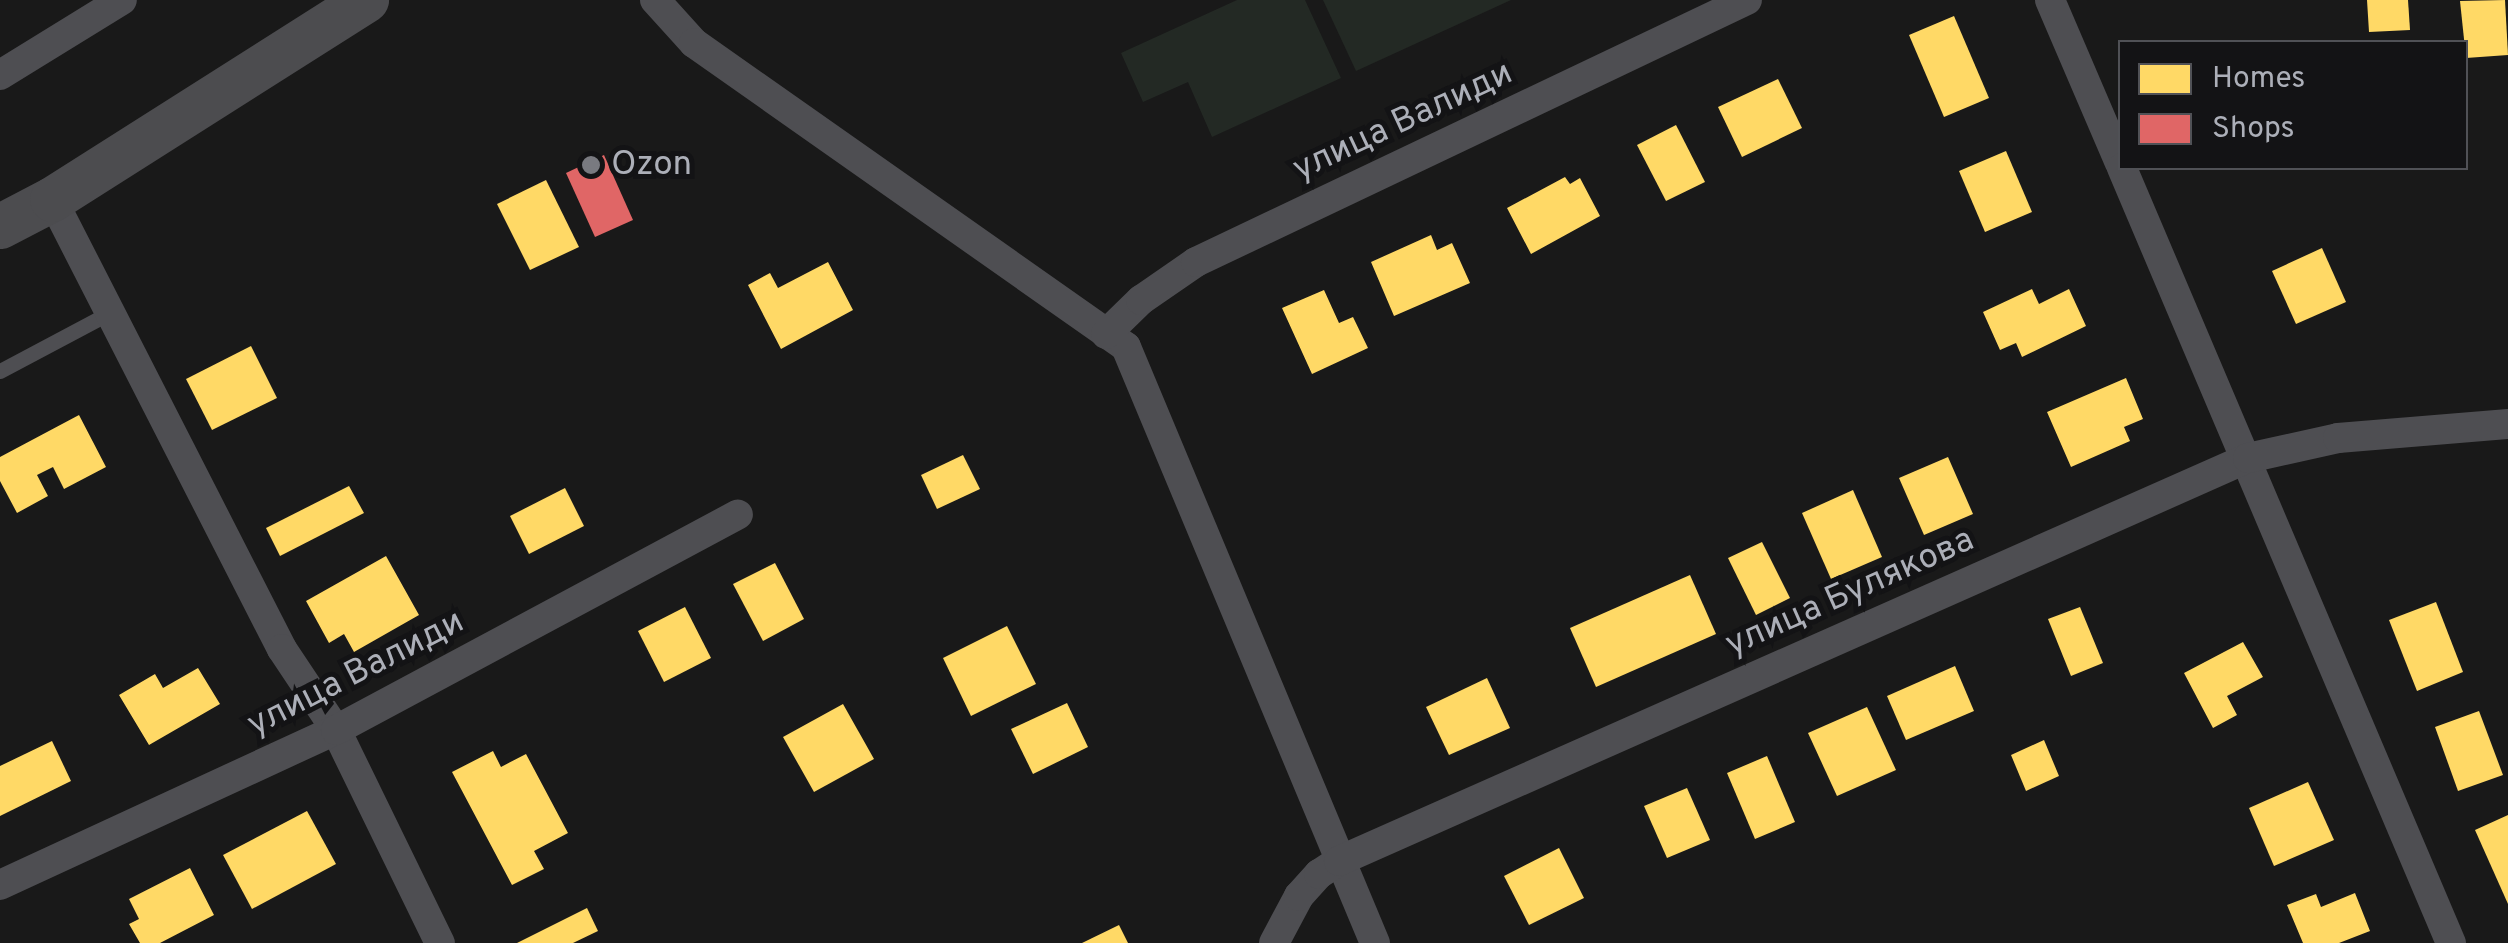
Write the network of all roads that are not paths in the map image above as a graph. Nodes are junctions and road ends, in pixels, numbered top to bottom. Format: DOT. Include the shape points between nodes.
graph roads {
  1 [pos="122,0"];
  2 [pos="366,0"];
  3 [pos="656,0"];
  4 [pos="1747,0"];
  5 [pos="2050,0"];
  6 [pos="0,75"];
  7 [pos="2118,158"];
  8 [pos="2123,170"];
  9 [pos="52,199"];
  10 [pos="0,226"];
  11 [pos="112,312"];
  12 [pos="1106,334"];
  13 [pos="0,372"];
  14 [pos="2508,424"];
  15 [pos="2248,458"];
  16 [pos="738,514"];
  17 [pos="336,730"];
  18 [pos="1340,861"];
  19 [pos="0,885"];
  20 [pos="440,943"];
  21 [pos="1274,943"];
  22 [pos="1374,943"];
  23 [pos="2452,943"];
  1 -- 6 [label="street"];
  2 -- 9 [label="main road"];
  3 -- 12 [label="street" via="694,43"];
  4 -- 12 [label="street, улица Валиди" via="1196,262"];
  5 -- 7 [label="street"];
  8 -- 15 [label="street"];
  9 -- 10 [label="main road"];
  9 -- 11 [label="street"];
  11 -- 13 [label="lane"];
  11 -- 17 [label="street" via="282,649"];
  12 -- 18 [label="street" via="1126,348"];
  14 -- 15 [label="street, улица Булякова" via="2338,438"];
  15 -- 18 [label="street, улица Булякова"];
  15 -- 23 [label="street"];
  16 -- 17 [label="street, улица Валиди"];
  17 -- 19 [label="street, улица Валиди"];
  17 -- 20 [label="street"];
  18 -- 21 [label="street, улица Булякова" via="1300,896"];
  18 -- 22 [label="street"];
}
